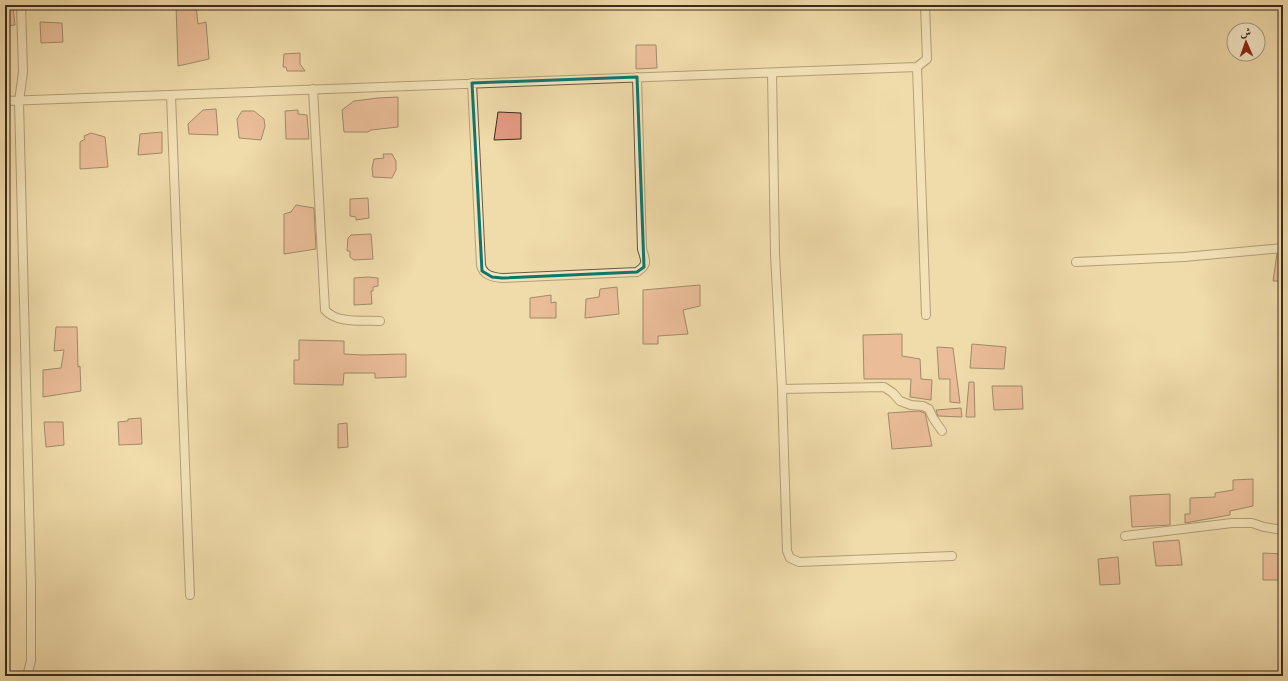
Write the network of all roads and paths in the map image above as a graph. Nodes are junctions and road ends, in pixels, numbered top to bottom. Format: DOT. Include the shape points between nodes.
graph roads {
  1 [pos="21,5"];
  2 [pos="925,5"];
  3 [pos="917,67"];
  4 [pos="772,72"];
  5 [pos="637,77"];
  6 [pos="472,83"];
  7 [pos="313,89"];
  8 [pos="171,96"];
  9 [pos="5,101"];
  10 [pos="19,101"];
  11 [pos="1283,248"];
  12 [pos="1076,262"];
  13 [pos="926,315"];
  14 [pos="380,321"];
  15 [pos="782,389"];
  16 [pos="942,431"];
  17 [pos="1283,530"];
  18 [pos="1125,536"];
  19 [pos="952,556"];
  20 [pos="190,595"];
  21 [pos="26,676"];
  1 -- 10 [label="street" via="23,72"];
  2 -- 3 [label="street" via="927,58"];
  3 -- 4 [label="street"];
  3 -- 13 [label="street"];
  4 -- 5 [label="street"];
  4 -- 15 [label="street" via="775,254"];
  5 -- 6 [label="street"];
  5 -- 6 [label="street" via="642,249 646,262 644,267 637,272 502,278 487,275 481,266"];
  6 -- 7 [label="street"];
  7 -- 8 [label="street"];
  7 -- 14 [label="street" via="325,310 330,316 339,319"];
  8 -- 10 [label="street"];
  8 -- 20 [label="street"];
  9 -- 10 [label="street"];
  10 -- 21 [label="street" via="31,585 30,661"];
  11 -- 12 [label="street" via="1184,257"];
  15 -- 16 [label="street" via="884,387 900,401 929,409"];
  15 -- 19 [label="street" via="786,535 790,558 800,562"];
  17 -- 18 [label="street" via="1252,523 1232,523"];
}
